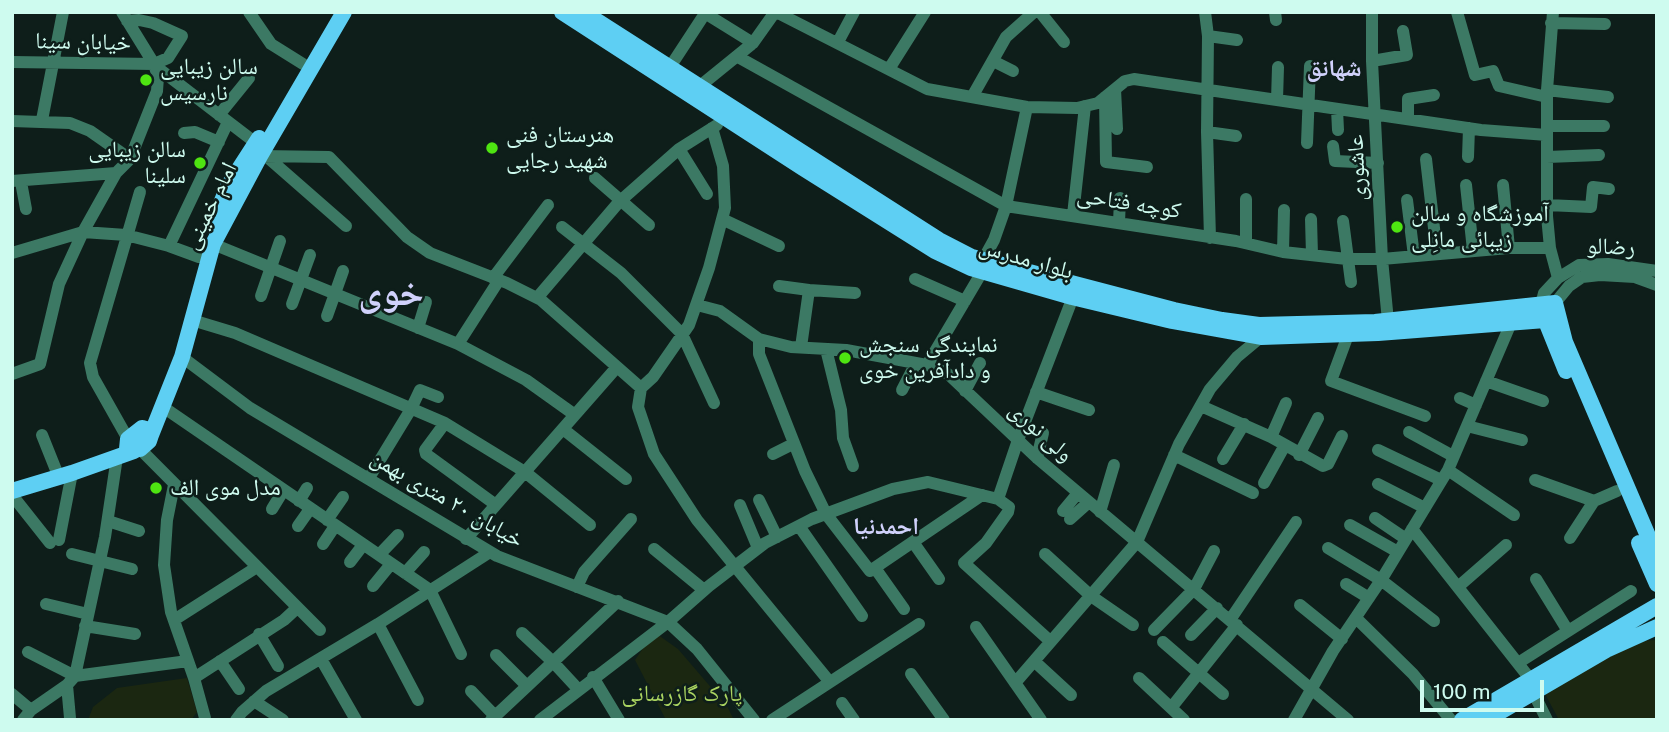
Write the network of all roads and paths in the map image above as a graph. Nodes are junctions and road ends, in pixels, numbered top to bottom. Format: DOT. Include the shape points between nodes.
graph roads {
  1 [pos="63,12"];
  2 [pos="248,12"];
  3 [pos="332,12"];
  4 [pos="344,12"];
  5 [pos="562,12"];
  6 [pos="583,12"];
  7 [pos="776,12"];
  8 [pos="854,12"];
  9 [pos="925,12"];
  10 [pos="1034,12"];
  11 [pos="1040,12"];
  12 [pos="1205,12"];
  13 [pos="1372,12"];
  14 [pos="1457,12"];
  15 [pos="704,13"];
  16 [pos="125,17"];
  17 [pos="1552,18"];
  18 [pos="1605,24"];
  19 [pos="1403,31"];
  20 [pos="1209,36"];
  21 [pos="1237,40"];
  22 [pos="838,42"];
  23 [pos="753,43"];
  24 [pos="1064,43"];
  25 [pos="738,57"];
  26 [pos="993,61"];
  27 [pos="1372,61"];
  28 [pos="12,62"];
  29 [pos="52,63"];
  30 [pos="154,64"];
  31 [pos="303,64"];
  32 [pos="1310,66"];
  33 [pos="670,67"];
  34 [pos="1278,67"];
  35 [pos="889,69"];
  36 [pos="1013,71"];
  37 [pos="249,78"];
  38 [pos="700,86"];
  39 [pos="1208,90"];
  40 [pos="1110,93"];
  41 [pos="1547,94"];
  42 [pos="1434,95"];
  43 [pos="972,97"];
  44 [pos="1608,97"];
  45 [pos="1277,100"];
  46 [pos="1309,105"];
  47 [pos="1085,106"];
  48 [pos="1027,107"];
  49 [pos="1337,109"];
  50 [pos="1375,113"];
  51 [pos="223,119"];
  52 [pos="727,119"];
  53 [pos="1408,119"];
  54 [pos="42,120"];
  55 [pos="12,121"];
  56 [pos="1604,126"];
  57 [pos="712,128"];
  58 [pos="1469,128"];
  59 [pos="1117,129"];
  60 [pos="1547,130"];
  61 [pos="1338,131"];
  62 [pos="1207,132"];
  63 [pos="184,133"];
  64 [pos="1236,135"];
  65 [pos="219,142"];
  66 [pos="1307,143"];
  67 [pos="1333,146"];
  68 [pos="680,149"];
  69 [pos="261,151"];
  70 [pos="1599,155"];
  71 [pos="1468,157"];
  72 [pos="1547,157"];
  73 [pos="130,159"];
  74 [pos="1426,159"];
  75 [pos="1378,163"];
  76 [pos="1147,167"];
  77 [pos="116,173"];
  78 [pos="595,178"];
  79 [pos="17,181"];
  80 [pos="1466,185"];
  81 [pos="1503,185"];
  82 [pos="1609,188"];
  83 [pos="140,192"];
  84 [pos="708,194"];
  85 [pos="1120,198"];
  86 [pos="1247,199"];
  87 [pos="1407,200"];
  88 [pos="619,201"];
  89 [pos="548,205"];
  90 [pos="1547,205"];
  91 [pos="1006,206"];
  92 [pos="26,209"];
  93 [pos="1284,209"];
  94 [pos="1073,215"];
  95 [pos="722,219"];
  96 [pos="1311,219"];
  97 [pos="1343,221"];
  98 [pos="1119,223"];
  99 [pos="649,225"];
  100 [pos="346,226"];
  101 [pos="562,227"];
  102 [pos="83,232"];
  103 [pos="126,236"];
  104 [pos="1210,238"];
  105 [pos="280,241"];
  106 [pos="584,243"];
  107 [pos="1246,243"];
  108 [pos="213,244"];
  109 [pos="169,246"];
  110 [pos="779,246"];
  111 [pos="1509,248"];
  112 [pos="1550,248"];
  113 [pos="1473,250"];
  114 [pos="1283,252"];
  115 [pos="12,253"];
  116 [pos="1437,254"];
  117 [pos="310,255"];
  118 [pos="1312,255"];
  119 [pos="1414,256"];
  120 [pos="199,257"];
  121 [pos="1347,259"];
  122 [pos="1382,259"];
  123 [pos="983,266"];
  124 [pos="271,267"];
  125 [pos="343,271"];
  126 [pos="1657,271"];
  127 [pos="301,278"];
  128 [pos="1558,278"];
  129 [pos="496,279"];
  130 [pos="915,279"];
  131 [pos="1351,282"];
  132 [pos="1657,285"];
  133 [pos="779,286"];
  134 [pos="809,290"];
  135 [pos="336,292"];
  136 [pos="855,293"];
  137 [pos="261,296"];
  138 [pos="1073,297"];
  139 [pos="537,298"];
  140 [pos="965,301"];
  141 [pos="426,302"];
  142 [pos="292,304"];
  143 [pos="697,305"];
  144 [pos="1550,312"];
  145 [pos="327,316"];
  146 [pos="192,320"];
  147 [pos="1388,321"];
  148 [pos="1511,323"];
  149 [pos="418,328"];
  150 [pos="1348,329"];
  151 [pos="682,334"];
  152 [pos="1261,337"];
  153 [pos="759,339"];
  154 [pos="458,344"];
  155 [pos="801,348"];
  156 [pos="826,349"];
  157 [pos="182,357"];
  158 [pos="980,363"];
  159 [pos="922,364"];
  160 [pos="617,368"];
  161 [pos="12,374"];
  162 [pos="1486,381"];
  163 [pos="641,388"];
  164 [pos="902,390"];
  165 [pos="965,391"];
  166 [pos="1036,392"];
  167 [pos="438,397"];
  168 [pos="1460,398"];
  169 [pos="1543,401"];
  170 [pos="1286,402"];
  171 [pos="714,403"];
  172 [pos="1476,405"];
  173 [pos="1201,406"];
  174 [pos="163,407"];
  175 [pos="411,409"];
  176 [pos="1089,410"];
  177 [pos="575,415"];
  178 [pos="1425,416"];
  179 [pos="1318,418"];
  180 [pos="445,423"];
  181 [pos="1244,424"];
  182 [pos="1467,426"];
  183 [pos="563,429"];
  184 [pos="146,432"];
  185 [pos="1409,432"];
  186 [pos="1043,433"];
  187 [pos="42,435"];
  188 [pos="1342,436"];
  189 [pos="1271,437"];
  190 [pos="1018,440"];
  191 [pos="1522,440"];
  192 [pos="793,444"];
  193 [pos="1285,445"];
  194 [pos="129,448"];
  195 [pos="1378,450"];
  196 [pos="773,454"];
  197 [pos="1174,455"];
  198 [pos="1299,455"];
  199 [pos="1453,456"];
  200 [pos="1037,457"];
  201 [pos="1223,459"];
  202 [pos="1114,465"];
  203 [pos="853,466"];
  204 [pos="64,472"];
  205 [pos="525,472"];
  206 [pos="1444,475"];
  207 [pos="369,478"];
  208 [pos="626,479"];
  209 [pos="1535,480"];
  210 [pos="12,483"];
  211 [pos="1264,483"];
  212 [pos="1378,484"];
  213 [pos="174,485"];
  214 [pos="307,488"];
  215 [pos="283,491"];
  216 [pos="1617,492"];
  217 [pos="12,493"];
  218 [pos="1078,493"];
  219 [pos="1252,493"];
  220 [pos="982,495"];
  221 [pos="343,497"];
  222 [pos="998,499"];
  223 [pos="759,500"];
  224 [pos="1594,501"];
  225 [pos="1089,502"];
  226 [pos="304,505"];
  227 [pos="496,505"];
  228 [pos="740,505"];
  229 [pos="1425,508"];
  230 [pos="272,509"];
  231 [pos="1100,512"];
  232 [pos="826,514"];
  233 [pos="1514,515"];
  234 [pos="1375,518"];
  235 [pos="631,519"];
  236 [pos="108,521"];
  237 [pos="1296,522"];
  238 [pos="331,523"];
  239 [pos="1350,525"];
  240 [pos="298,526"];
  241 [pos="590,526"];
  242 [pos="799,526"];
  243 [pos="139,531"];
  244 [pos="1409,534"];
  245 [pos="398,535"];
  246 [pos="777,537"];
  247 [pos="1570,538"];
  248 [pos="466,539"];
  249 [pos="914,542"];
  250 [pos="1137,542"];
  251 [pos="323,544"];
  252 [pos="363,545"];
  253 [pos="1506,545"];
  254 [pos="758,548"];
  255 [pos="1328,548"];
  256 [pos="654,549"];
  257 [pos="1214,551"];
  258 [pos="424,552"];
  259 [pos="490,552"];
  260 [pos="1398,552"];
  261 [pos="72,554"];
  262 [pos="1045,554"];
  263 [pos="379,555"];
  264 [pos="99,562"];
  265 [pos="349,562"];
  266 [pos="391,564"];
  267 [pos="735,566"];
  268 [pos="257,567"];
  269 [pos="875,568"];
  270 [pos="132,569"];
  271 [pos="1655,571"];
  272 [pos="405,573"];
  273 [pos="939,579"];
  274 [pos="1536,579"];
  275 [pos="1381,580"];
  276 [pos="1346,584"];
  277 [pos="373,586"];
  278 [pos="1459,586"];
  279 [pos="577,587"];
  280 [pos="1194,589"];
  281 [pos="430,590"];
  282 [pos="704,590"];
  283 [pos="1631,591"];
  284 [pos="1091,596"];
  285 [pos="1369,598"];
  286 [pos="618,601"];
  287 [pos="46,604"];
  288 [pos="1300,605"];
  289 [pos="1657,606"];
  290 [pos="297,608"];
  291 [pos="904,608"];
  292 [pos="1217,608"];
  293 [pos="862,616"];
  294 [pos="1356,618"];
  295 [pos="1633,619"];
  296 [pos="86,620"];
  297 [pos="174,620"];
  298 [pos="1434,621"];
  299 [pos="668,622"];
  300 [pos="1233,622"];
  301 [pos="378,624"];
  302 [pos="919,624"];
  303 [pos="1133,625"];
  304 [pos="976,627"];
  305 [pos="320,630"];
  306 [pos="1154,630"];
  307 [pos="1568,631"];
  308 [pos="1652,631"];
  309 [pos="135,634"];
  310 [pos="260,634"];
  311 [pos="522,634"];
  312 [pos="1191,635"];
  313 [pos="1342,639"];
  314 [pos="1050,641"];
  315 [pos="1163,642"];
  316 [pos="28,652"];
  317 [pos="461,654"];
  318 [pos="496,655"];
  319 [pos="321,660"];
  320 [pos="188,661"];
  321 [pos="220,661"];
  322 [pos="1034,661"];
  323 [pos="553,662"];
  324 [pos="1518,663"];
  325 [pos="278,666"];
  326 [pos="1198,671"];
  327 [pos="911,674"];
  328 [pos="593,677"];
  329 [pos="194,678"];
  330 [pos="1139,678"];
  331 [pos="71,680"];
  332 [pos="829,681"];
  333 [pos="1015,683"];
  334 [pos="527,686"];
  335 [pos="1532,686"];
  336 [pos="1312,688"];
  337 [pos="239,689"];
  338 [pos="578,689"];
  339 [pos="471,691"];
  340 [pos="12,694"];
  341 [pos="1223,694"];
  342 [pos="1071,695"];
  343 [pos="418,700"];
  344 [pos="254,701"];
  345 [pos="842,703"];
  346 [pos="1171,708"];
  347 [pos="27,715"];
  348 [pos="554,715"];
  349 [pos="71,718"];
  350 [pos="493,718"];
  351 [pos="206,719"];
  352 [pos="236,720"];
  353 [pos="283,720"];
  354 [pos="356,720"];
  355 [pos="540,720"];
  356 [pos="618,720"];
  357 [pos="754,720"];
  358 [pos="772,720"];
  359 [pos="854,720"];
  360 [pos="944,720"];
  361 [pos="1041,720"];
  362 [pos="1184,720"];
  363 [pos="1294,720"];
  364 [pos="1348,720"];
  365 [pos="1451,720"];
  366 [pos="1462,720"];
  367 [pos="1486,720"];
  368 [pos="1547,720"];
  1 -- 29 [label="street"];
  2 -- 31 [label="street" via="271,44"];
  3 -- 31 [label="main road, امام خمینی"];
  4 -- 69 [label="main road, امام خمینی"];
  5 -- 52 [label="main road, بلوار مدرس"];
  6 -- 33 [label="main road, بلوار مدرس"];
  7 -- 22 [label="street"];
  7 -- 23 [label="street"];
  8 -- 22 [label="street"];
  9 -- 35 [label="street"];
  10 -- 26 [label="street" via="1006,37"];
  11 -- 24 [label="street"];
  12 -- 20 [label="street"];
  13 -- 27 [label="street, عاشوری"];
  14 -- 41 [label="street" via="1475,75 1493,71 1499,86"];
  15 -- 23 [label="street"];
  15 -- 33 [label="street"];
  16 -- 30 [label="street"];
  16 -- 30 [label="street" via="182,36 168,58"];
  17 -- 18 [label="street"];
  17 -- 41 [label="street"];
  19 -- 27 [label="street" via="1407,55"];
  20 -- 21 [label="street"];
  20 -- 39 [label="street"];
  22 -- 35 [label="street"];
  23 -- 25 [label="street"];
  25 -- 38 [label="street"];
  25 -- 91 [label="street, کوچه فتاحی"];
  26 -- 36 [label="street"];
  26 -- 43 [label="street"];
  27 -- 50 [label="street, عاشوری"];
  28 -- 29 [label="street, خیابان سینا"];
  29 -- 30 [label="street, خیابان سینا"];
  29 -- 54 [label="street"];
  30 -- 51 [label="street"];
  30 -- 73 [label="street" via="157,91"];
  31 -- 69 [label="main road, امام خمینی"];
  32 -- 46 [label="street"];
  33 -- 38 [label="main road, بلوار مدرس"];
  34 -- 45 [label="street"];
  35 -- 43 [label="street" via="927,89"];
  37 -- 51 [label="street"];
  38 -- 123 [label="main road, بلوار مدرس"];
  39 -- 40 [label="street" via="1134,79"];
  39 -- 45 [label="street"];
  39 -- 62 [label="street"];
  40 -- 47 [label="street"];
  40 -- 59 [label="street"];
  40 -- 76 [label="street" via="1106,162"];
  41 -- 44 [label="street"];
  41 -- 60 [label="street"];
  42 -- 53 [label="street" via="1408,99"];
  43 -- 48 [label="street"];
  45 -- 46 [label="street"];
  46 -- 49 [label="street"];
  46 -- 66 [label="street"];
  47 -- 48 [label="street"];
  47 -- 94 [label="street"];
  48 -- 91 [label="street"];
  49 -- 50 [label="street"];
  49 -- 61 [label="street"];
  50 -- 53 [label="street"];
  50 -- 75 [label="street, عاشوری"];
  51 -- 65 [label="street"];
  51 -- 69 [label="street"];
  52 -- 57 [label="street"];
  52 -- 123 [label="main road, بلوار مدرس" via="935,251"];
  53 -- 58 [label="street"];
  54 -- 55 [label="street"];
  54 -- 73 [label="street" via="90,131"];
  56 -- 60 [label="street"];
  57 -- 68 [label="street"];
  57 -- 95 [label="street" via="723,166"];
  58 -- 60 [label="street"];
  58 -- 71 [label="street"];
  60 -- 72 [label="street"];
  62 -- 64 [label="street"];
  62 -- 104 [label="street"];
  63 -- 65 [label="street" via="195,132"];
  65 -- 109 [label="street"];
  67 -- 75 [label="street" via="1335,161"];
  68 -- 84 [label="street"];
  68 -- 88 [label="street"];
  69 -- 100 [label="street"];
  69 -- 108 [label="main road, امام خمینی"];
  69 -- 120 [label="main road, امام خمینی" via="229,186"];
  69 -- 129 [label="street" via="329,157 407,237 430,253"];
  70 -- 72 [label="street"];
  72 -- 90 [label="street"];
  73 -- 77 [label="street"];
  74 -- 116 [label="street"];
  75 -- 122 [label="street, عاشوری"];
  77 -- 79 [label="street"];
  77 -- 102 [label="street"];
  78 -- 88 [label="street"];
  79 -- 92 [label="street"];
  80 -- 113 [label="street"];
  81 -- 111 [label="street"];
  82 -- 90 [label="street" via="1593,187 1591,207"];
  83 -- 103 [label="street"];
  85 -- 98 [label="street"];
  86 -- 107 [label="street"];
  87 -- 119 [label="street"];
  88 -- 99 [label="street"];
  88 -- 106 [label="street"];
  89 -- 129 [label="street"];
  90 -- 112 [label="street"];
  91 -- 94 [label="street, کوچه فتاحی"];
  91 -- 123 [label="street"];
  93 -- 114 [label="street"];
  94 -- 98 [label="street, کوچه فتاحی"];
  95 -- 110 [label="street"];
  95 -- 143 [label="street"];
  96 -- 118 [label="street"];
  97 -- 121 [label="street"];
  98 -- 104 [label="street, کوچه فتاحی"];
  101 -- 106 [label="street"];
  102 -- 103 [label="street"];
  102 -- 115 [label="street"];
  102 -- 161 [label="street" via="59,284 40,364"];
  103 -- 109 [label="street"];
  103 -- 194 [label="street" via="90,363"];
  104 -- 107 [label="street, کوچه فتاحی"];
  105 -- 124 [label="street"];
  106 -- 139 [label="street"];
  106 -- 151 [label="street"];
  107 -- 114 [label="street, کوچه فتاحی"];
  108 -- 124 [label="street"];
  108 -- 146 [label="main road, امام خمینی"];
  109 -- 120 [label="street"];
  111 -- 112 [label="street, کوچه فتاحی"];
  111 -- 113 [label="street, کوچه فتاحی"];
  112 -- 128 [label="street"];
  113 -- 116 [label="street, کوچه فتاحی"];
  114 -- 118 [label="street, کوچه فتاحی"];
  116 -- 119 [label="street, کوچه فتاحی"];
  117 -- 127 [label="street"];
  118 -- 121 [label="street, کوچه فتاحی"];
  119 -- 122 [label="street, کوچه فتاحی"];
  120 -- 184 [label="main road, امام خمینی" via="166,383"];
  121 -- 122 [label="street, کوچه فتاحی"];
  121 -- 131 [label="street"];
  122 -- 147 [label="street, عاشوری"];
  123 -- 138 [label="main road, بلوار مدرس"];
  123 -- 140 [label="street"];
  123 -- 150 [label="main road, بلوار مدرس" via="1222,320"];
  124 -- 127 [label="street"];
  124 -- 137 [label="street"];
  125 -- 135 [label="street"];
  126 -- 128 [label="street, رضالو" via="1579,265"];
  127 -- 135 [label="street"];
  127 -- 142 [label="street"];
  128 -- 144 [label="street, رضالو" via="1544,293"];
  129 -- 139 [label="street"];
  129 -- 154 [label="street"];
  130 -- 140 [label="street"];
  132 -- 144 [label="street, رضالو" via="1635,277 1582,277 1569,286"];
  133 -- 134 [label="street"];
  134 -- 136 [label="street"];
  134 -- 155 [label="street"];
  135 -- 145 [label="street"];
  135 -- 149 [label="street"];
  138 -- 152 [label="main road, بلوار مدرس"];
  138 -- 166 [label="street"];
  139 -- 160 [label="street"];
  140 -- 159 [label="street"];
  141 -- 149 [label="street"];
  143 -- 151 [label="street"];
  143 -- 153 [label="street, ولی نوری" via="720,312"];
  144 -- 147 [label="main road, بلوار مدرس"];
  144 -- 148 [label="main road, بلوار مدرس"];
  144 -- 216 [label="main road"];
  144 -- 271 [label="main road"];
  146 -- 157 [label="main road, امام خمینی"];
  146 -- 175 [label="street" via="235,333"];
  147 -- 150 [label="main road, بلوار مدرس"];
  148 -- 150 [label="main road, بلوار مدرس"];
  148 -- 162 [label="street"];
  149 -- 154 [label="street"];
  150 -- 152 [label="main road, بلوار مدرس"];
  150 -- 178 [label="street" via="1331,381"];
  151 -- 163 [label="street"];
  151 -- 171 [label="street"];
  152 -- 173 [label="street" via="1237,357"];
  153 -- 155 [label="street, ولی نوری"];
  153 -- 192 [label="street" via="759,354"];
  154 -- 177 [label="street" via="526,380"];
  155 -- 156 [label="street, ولی نوری"];
  156 -- 159 [label="street, ولی نوری"];
  156 -- 203 [label="street"];
  157 -- 174 [label="main road, امام خمینی"];
  157 -- 207 [label="street, خیابان ۲۰ متری بهمن" via="250,408"];
  158 -- 165 [label="street"];
  159 -- 164 [label="street"];
  159 -- 165 [label="street, ولی نوری" via="948,374"];
  160 -- 163 [label="street"];
  160 -- 177 [label="street"];
  162 -- 169 [label="street"];
  162 -- 172 [label="street"];
  163 -- 267 [label="street" via="638,407 654,454"];
  165 -- 190 [label="street, ولی نوری"];
  166 -- 176 [label="street"];
  166 -- 190 [label="street"];
  167 -- 175 [label="street" via="420,390"];
  168 -- 172 [label="street"];
  170 -- 189 [label="street"];
  172 -- 182 [label="street"];
  173 -- 181 [label="street"];
  173 -- 197 [label="street"];
  174 -- 184 [label="main road, امام خمینی"];
  174 -- 215 [label="street"];
  175 -- 180 [label="street"];
  175 -- 207 [label="street"];
  177 -- 183 [label="street"];
  179 -- 198 [label="street"];
  180 -- 205 [label="street"];
  180 -- 227 [label="street" via="426,454"];
  181 -- 189 [label="street"];
  181 -- 201 [label="street"];
  182 -- 191 [label="street"];
  182 -- 199 [label="street"];
  183 -- 205 [label="street"];
  183 -- 208 [label="street"];
  184 -- 194 [label="main road" via="149,440"];
  185 -- 199 [label="street"];
  186 -- 200 [label="street"];
  187 -- 204 [label="street"];
  188 -- 198 [label="street" via="1325,466"];
  189 -- 193 [label="street"];
  190 -- 200 [label="street, ولی نوری"];
  190 -- 222 [label="street"];
  192 -- 196 [label="street"];
  192 -- 232 [label="street"];
  193 -- 198 [label="street"];
  193 -- 211 [label="street"];
  194 -- 204 [label="main road"];
  194 -- 213 [label="street"];
  194 -- 236 [label="street"];
  195 -- 206 [label="street"];
  197 -- 219 [label="street"];
  197 -- 250 [label="street"];
  199 -- 206 [label="street"];
  200 -- 218 [label="street, ولی نوری"];
  202 -- 231 [label="street"];
  204 -- 210 [label="main road"];
  204 -- 217 [label="main road"];
  204 -- 217 [label="street" via="54,541"];
  205 -- 227 [label="street"];
  205 -- 241 [label="street"];
  206 -- 229 [label="street"];
  206 -- 233 [label="street"];
  207 -- 248 [label="street, خیابان ۲۰ متری بهمن"];
  209 -- 224 [label="street"];
  212 -- 229 [label="street"];
  213 -- 268 [label="street"];
  213 -- 297 [label="street" via="164,565"];
  214 -- 226 [label="street"];
  215 -- 226 [label="street"];
  215 -- 230 [label="street"];
  216 -- 224 [label="street"];
  216 -- 271 [label="main road"];
  218 -- 225 [label="street, ولی نوری"];
  218 -- 225 [label="street" via="1067,515"];
  220 -- 222 [label="street"];
  220 -- 232 [label="street" via="928,482 893,489"];
  220 -- 249 [label="street"];
  221 -- 238 [label="street"];
  222 -- 314 [label="street" via="1009,507 1008,512 986,543 964,563"];
  223 -- 246 [label="street"];
  224 -- 247 [label="street"];
  225 -- 231 [label="street, ولی نوری"];
  226 -- 238 [label="street"];
  226 -- 240 [label="street"];
  227 -- 248 [label="street"];
  228 -- 254 [label="street"];
  229 -- 244 [label="street"];
  231 -- 250 [label="street, ولی نوری"];
  232 -- 242 [label="street"];
  232 -- 269 [label="street" via="870,571"];
  234 -- 244 [label="street"];
  235 -- 279 [label="street" via="584,572"];
  236 -- 243 [label="street"];
  236 -- 264 [label="street"];
  237 -- 300 [label="street"];
  238 -- 251 [label="street"];
  238 -- 252 [label="street"];
  239 -- 260 [label="street"];
  242 -- 246 [label="street"];
  242 -- 293 [label="street"];
  244 -- 260 [label="street"];
  244 -- 278 [label="street"];
  245 -- 263 [label="street"];
  246 -- 254 [label="street"];
  248 -- 259 [label="street, خیابان ۲۰ متری بهمن"];
  249 -- 269 [label="street"];
  249 -- 273 [label="street"];
  250 -- 280 [label="street, ولی نوری"];
  250 -- 284 [label="street"];
  252 -- 263 [label="street"];
  252 -- 265 [label="street"];
  253 -- 278 [label="street"];
  254 -- 267 [label="street"];
  255 -- 275 [label="street"];
  256 -- 282 [label="street"];
  257 -- 280 [label="street"];
  258 -- 272 [label="street"];
  259 -- 279 [label="street, خیابان ۲۰ متری بهمن"];
  259 -- 281 [label="street"];
  260 -- 275 [label="street"];
  261 -- 264 [label="street"];
  262 -- 284 [label="street"];
  263 -- 266 [label="street"];
  264 -- 270 [label="street"];
  264 -- 296 [label="street"];
  266 -- 272 [label="street"];
  266 -- 277 [label="street"];
  267 -- 282 [label="street"];
  267 -- 332 [label="street"];
  268 -- 290 [label="street"];
  268 -- 297 [label="street"];
  269 -- 291 [label="street"];
  271 -- 295 [label="main road" via="1653,590"];
  272 -- 281 [label="street"];
  274 -- 307 [label="street"];
  275 -- 285 [label="street"];
  275 -- 298 [label="street"];
  276 -- 285 [label="street"];
  278 -- 324 [label="street"];
  279 -- 286 [label="street, خیابان ۲۰ متری بهمن"];
  280 -- 292 [label="street, ولی نوری"];
  280 -- 306 [label="street"];
  281 -- 301 [label="street"];
  281 -- 317 [label="street"];
  282 -- 299 [label="street"];
  283 -- 307 [label="street"];
  284 -- 303 [label="street"];
  284 -- 314 [label="street"];
  285 -- 294 [label="street"];
  286 -- 299 [label="street, خیابان ۲۰ متری بهمن"];
  286 -- 323 [label="street"];
  287 -- 296 [label="street"];
  288 -- 313 [label="street"];
  289 -- 295 [label="main road"];
  290 -- 305 [label="street"];
  290 -- 310 [label="street"];
  292 -- 300 [label="street, ولی نوری"];
  292 -- 312 [label="street"];
  294 -- 313 [label="street"];
  294 -- 365 [label="street" via="1413,674"];
  295 -- 335 [label="main road"];
  296 -- 309 [label="street"];
  296 -- 331 [label="street"];
  297 -- 320 [label="street"];
  299 -- 328 [label="street"];
  299 -- 357 [label="street, خیابان ۲۰ متری بهمن" via="697,649"];
  300 -- 326 [label="street"];
  300 -- 336 [label="street, ولی نوری"];
  301 -- 319 [label="street"];
  301 -- 343 [label="street"];
  302 -- 332 [label="street"];
  304 -- 333 [label="street"];
  307 -- 324 [label="street"];
  308 -- 335 [label="main road"];
  310 -- 321 [label="street"];
  310 -- 325 [label="street"];
  311 -- 323 [label="street"];
  313 -- 336 [label="street"];
  314 -- 322 [label="street"];
  315 -- 326 [label="street"];
  316 -- 331 [label="street"];
  318 -- 334 [label="street"];
  319 -- 344 [label="street"];
  319 -- 354 [label="street"];
  320 -- 329 [label="street"];
  320 -- 331 [label="street"];
  321 -- 329 [label="street"];
  321 -- 337 [label="street"];
  322 -- 333 [label="street"];
  322 -- 342 [label="street"];
  323 -- 334 [label="street"];
  323 -- 338 [label="street"];
  324 -- 335 [label="street"];
  326 -- 341 [label="street"];
  326 -- 346 [label="street"];
  327 -- 360 [label="street"];
  328 -- 338 [label="street"];
  328 -- 356 [label="street"];
  329 -- 351 [label="street"];
  330 -- 346 [label="street"];
  331 -- 347 [label="street"];
  331 -- 349 [label="street"];
  332 -- 358 [label="street"];
  333 -- 361 [label="street"];
  334 -- 350 [label="street"];
  335 -- 366 [label="main road"];
  335 -- 367 [label="main road"];
  335 -- 368 [label="street"];
  336 -- 363 [label="street"];
  336 -- 364 [label="street, ولی نوری"];
  338 -- 348 [label="street"];
  339 -- 350 [label="street"];
  340 -- 347 [label="street"];
  344 -- 352 [label="street"];
  344 -- 353 [label="street"];
  345 -- 359 [label="street"];
  346 -- 362 [label="street"];
  348 -- 355 [label="street"];
}
